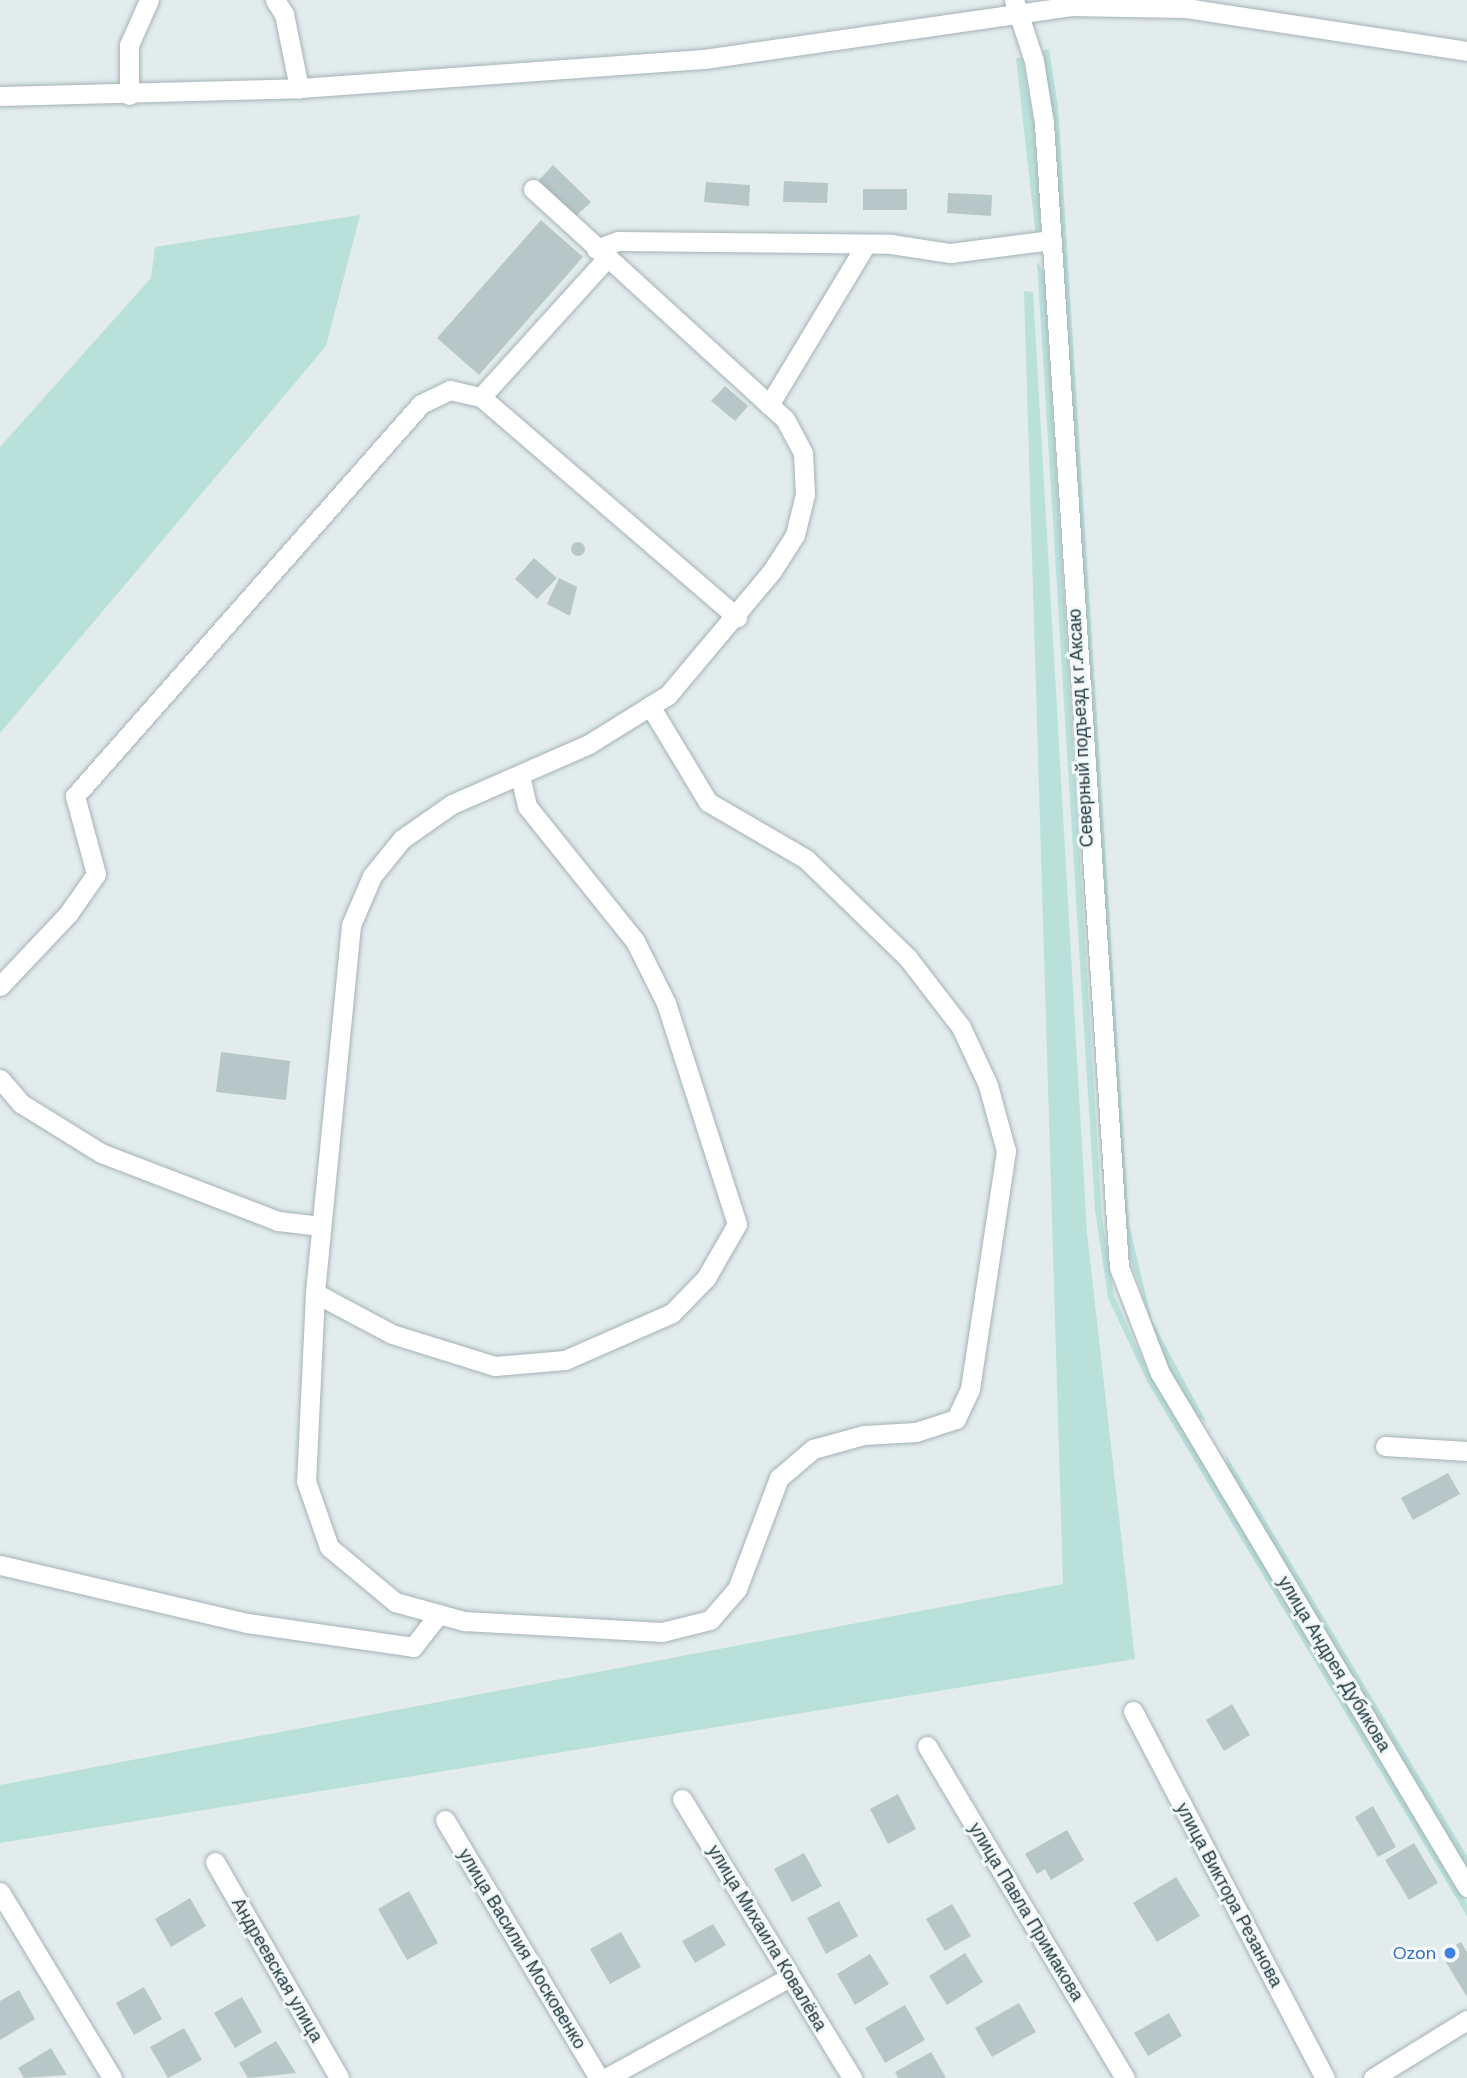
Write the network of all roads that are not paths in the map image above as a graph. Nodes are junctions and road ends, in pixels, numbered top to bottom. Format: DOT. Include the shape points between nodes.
graph roads {
  1 [pos="149,0"];
  2 [pos="275,0"];
  3 [pos="1017,6"];
  4 [pos="1467,51"];
  5 [pos="299,88"];
  6 [pos="0,96"];
  7 [pos="130,96"];
  8 [pos="533,189"];
  9 [pos="1051,240"];
  10 [pos="866,244"];
  11 [pos="601,253"];
  12 [pos="481,397"];
  13 [pos="769,405"];
  14 [pos="737,617"];
  15 [pos="650,706"];
  16 [pos="520,776"];
  17 [pos="0,986"];
  18 [pos="0,1079"];
  19 [pos="321,1226"];
  20 [pos="315,1293"];
  21 [pos="1200,1441"];
  22 [pos="1385,1446"];
  23 [pos="1467,1451"];
  24 [pos="0,1565"];
  25 [pos="439,1614"];
  26 [pos="1133,1711"];
  27 [pos="927,1746"];
  28 [pos="682,1799"];
  29 [pos="445,1820"];
  30 [pos="215,1862"];
  31 [pos="1467,1887"];
  32 [pos="0,1892"];
  33 [pos="790,1977"];
  34 [pos="1467,2020"];
  35 [pos="112,2078"];
  36 [pos="339,2078"];
  37 [pos="599,2078"];
  38 [pos="606,2078"];
  39 [pos="852,2078"];
  40 [pos="1125,2078"];
  41 [pos="1325,2078"];
  42 [pos="1373,2078"];
  1 -- 7 [label="street" via="129,45"];
  2 -- 5 [label="street" via="284,14"];
  3 -- 4 [label="street" via="1186,8"];
  3 -- 5 [label="street" via="704,59"];
  3 -- 9 [label="street, Северный подъезд к г.Аксаю" via="1040,90"];
  5 -- 7 [label="street"];
  6 -- 7 [label="street"];
  8 -- 11 [label="street"];
  9 -- 10 [label="street" via="950,253"];
  9 -- 21 [label="street, Северный подъезд к г.Аксаю" via="1114,1241 1137,1328"];
  10 -- 11 [label="street" via="618,242"];
  10 -- 13 [label="street"];
  11 -- 12 [label="street"];
  11 -- 13 [label="street"];
  12 -- 14 [label="street"];
  12 -- 17 [label="street" via="450,390 421,404 75,796 96,874 68,914"];
  13 -- 14 [label="street" via="803,453 805,494 794,535"];
  14 -- 15 [label="street" via="668,695"];
  15 -- 16 [label="street"];
  15 -- 25 [label="street" via="708,802 806,859 906,957 966,1038 1006,1151 970,1389 956,1419 916,1432 864,1435 813,1449 779,1478 737,1589 710,1620 662,1632 464,1621"];
  16 -- 19 [label="street" via="452,804 402,839 372,876 351,925"];
  16 -- 20 [label="street" via="527,806 635,941 666,1003 737,1224 706,1278 672,1313 565,1360 495,1366 392,1334"];
  18 -- 19 [label="street" via="22,1104 101,1153 278,1221"];
  19 -- 20 [label="street"];
  20 -- 25 [label="street" via="306,1481 329,1547 395,1602"];
  21 -- 31 [label="street, улица Андрея Дубикова"];
  22 -- 23 [label="street"];
  24 -- 25 [label="street" via="247,1623 414,1647"];
  26 -- 41 [label="street, улица Виктора Резанова"];
  27 -- 40 [label="street, улица Павла Примакова"];
  28 -- 33 [label="street, улица Михаила Ковалёва"];
  29 -- 37 [label="street, улица Василия Московенко"];
  30 -- 36 [label="street, Андреевская улица"];
  32 -- 35 [label="street"];
  33 -- 38 [label="street"];
  33 -- 39 [label="street, улица Михаила Ковалёва"];
  34 -- 42 [label="street"];
}
